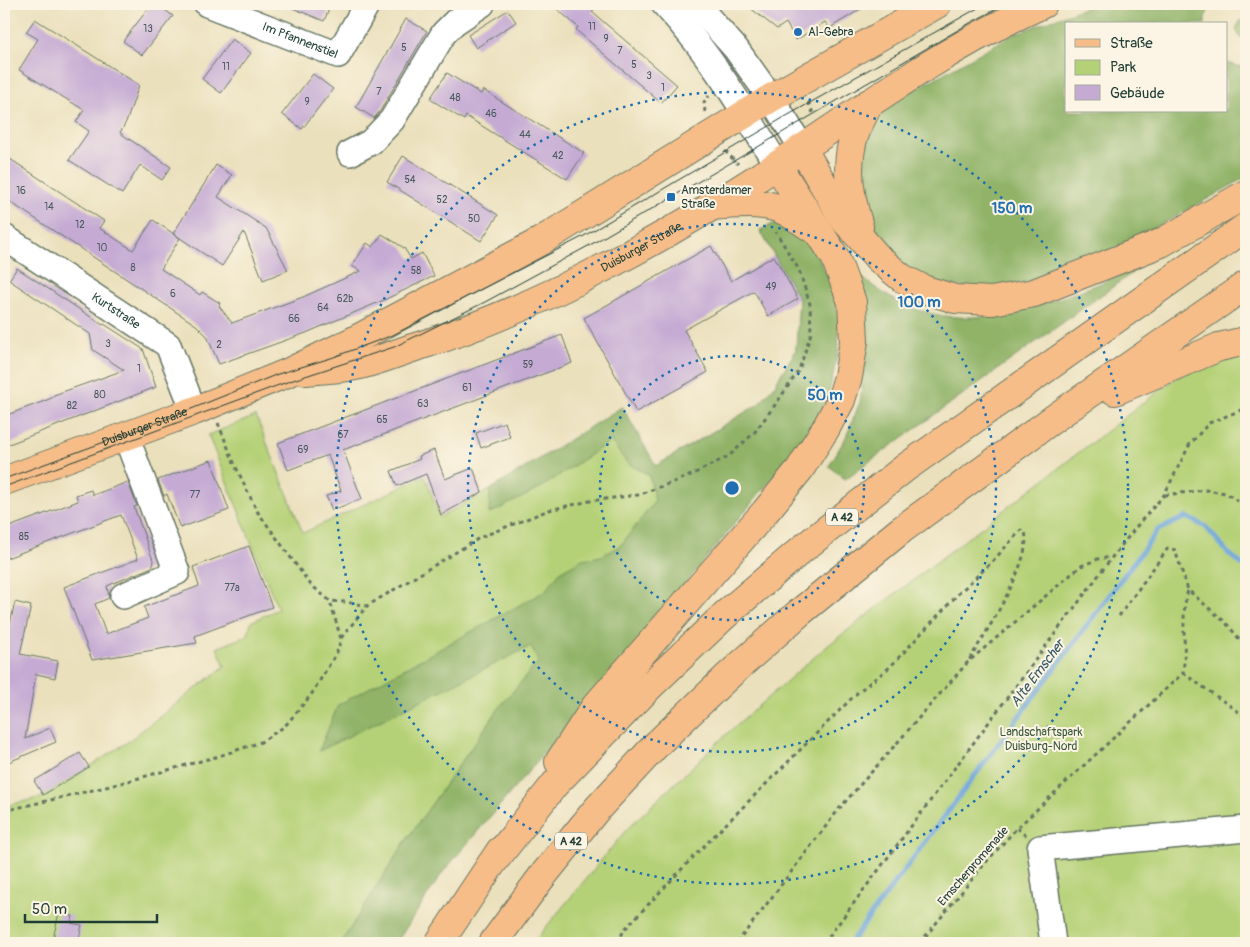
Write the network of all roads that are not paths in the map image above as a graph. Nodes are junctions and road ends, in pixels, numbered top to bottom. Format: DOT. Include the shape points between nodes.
graph roads {
  1 [pos="207,4"];
  2 [pos="367,4"];
  3 [pos="482,4"];
  4 [pos="664,4"];
  5 [pos="696,4"];
  6 [pos="937,4"];
  7 [pos="1043,4"];
  8 [pos="771,98"];
  9 [pos="869,103"];
  10 [pos="745,114"];
  11 [pos="813,141"];
  12 [pos="350,153"];
  13 [pos="777,165"];
  14 [pos="1246,194"];
  15 [pos="710,206"];
  16 [pos="1246,226"];
  17 [pos="821,234"];
  18 [pos="4,238"];
  19 [pos="864,241"];
  20 [pos="1246,285"];
  21 [pos="1246,342"];
  22 [pos="287,373"];
  23 [pos="202,407"];
  24 [pos="1056,417"];
  25 [pos="126,436"];
  26 [pos="4,481"];
  27 [pos="123,596"];
  28 [pos="1246,829"];
  29 [pos="490,866"];
  30 [pos="439,943"];
  31 [pos="493,943"];
  32 [pos="1052,943"];
  1 -- 2 [label="street, Im Pfannenstiel" via="338,55"];
  3 -- 12 [label="street" via="444,33 392,120 371,142"];
  4 -- 10 [label="street" via="720,75"];
  5 -- 8 [label="street" via="736,49"];
  6 -- 8 [label="main road, Duisburger Straße"];
  7 -- 9 [label="main road, Duisburger Straße" via="942,56"];
  8 -- 10 [label="main road, Duisburger Straße"];
  8 -- 11 [label="street"];
  9 -- 11 [label="main road, Duisburger Straße"];
  9 -- 19 [label="main road" via="854,138 848,170 852,203"];
  10 -- 13 [label="street"];
  10 -- 22 [label="main road, Duisburger Straße" via="541,241"];
  11 -- 13 [label="main road, Duisburger Straße"];
  11 -- 19 [label="main road" via="843,218"];
  13 -- 15 [label="main road, Duisburger Straße"];
  13 -- 17 [label="main road"];
  14 -- 19 [label="main road" via="1161,243 1034,294 992,301 955,299 923,289 902,278"];
  15 -- 17 [label="main road" via="770,206"];
  15 -- 22 [label="main road, Duisburger Straße" via="593,273 480,324 356,366"];
  16 -- 29 [label="main road, A 42" via="905,468 801,550 726,614 652,684 555,784"];
  17 -- 29 [label="main road" via="835,257 852,302 854,341 841,400 800,469 596,708"];
  18 -- 23 [label="street, Kurtstraße" via="168,346"];
  20 -- 24 [label="main road, A 42"];
  21 -- 24 [label="main road" via="1219,347"];
  22 -- 23 [label="main road, Duisburger Straße"];
  23 -- 25 [label="main road, Duisburger Straße"];
  24 -- 31 [label="main road, A 42" via="901,530 727,676 657,744 596,810"];
  25 -- 26 [label="main road, Duisburger Straße"];
  25 -- 27 [label="street" via="177,572"];
  28 -- 32 [label="street" via="1040,848"];
  29 -- 30 [label="main road, A 42"];
}
